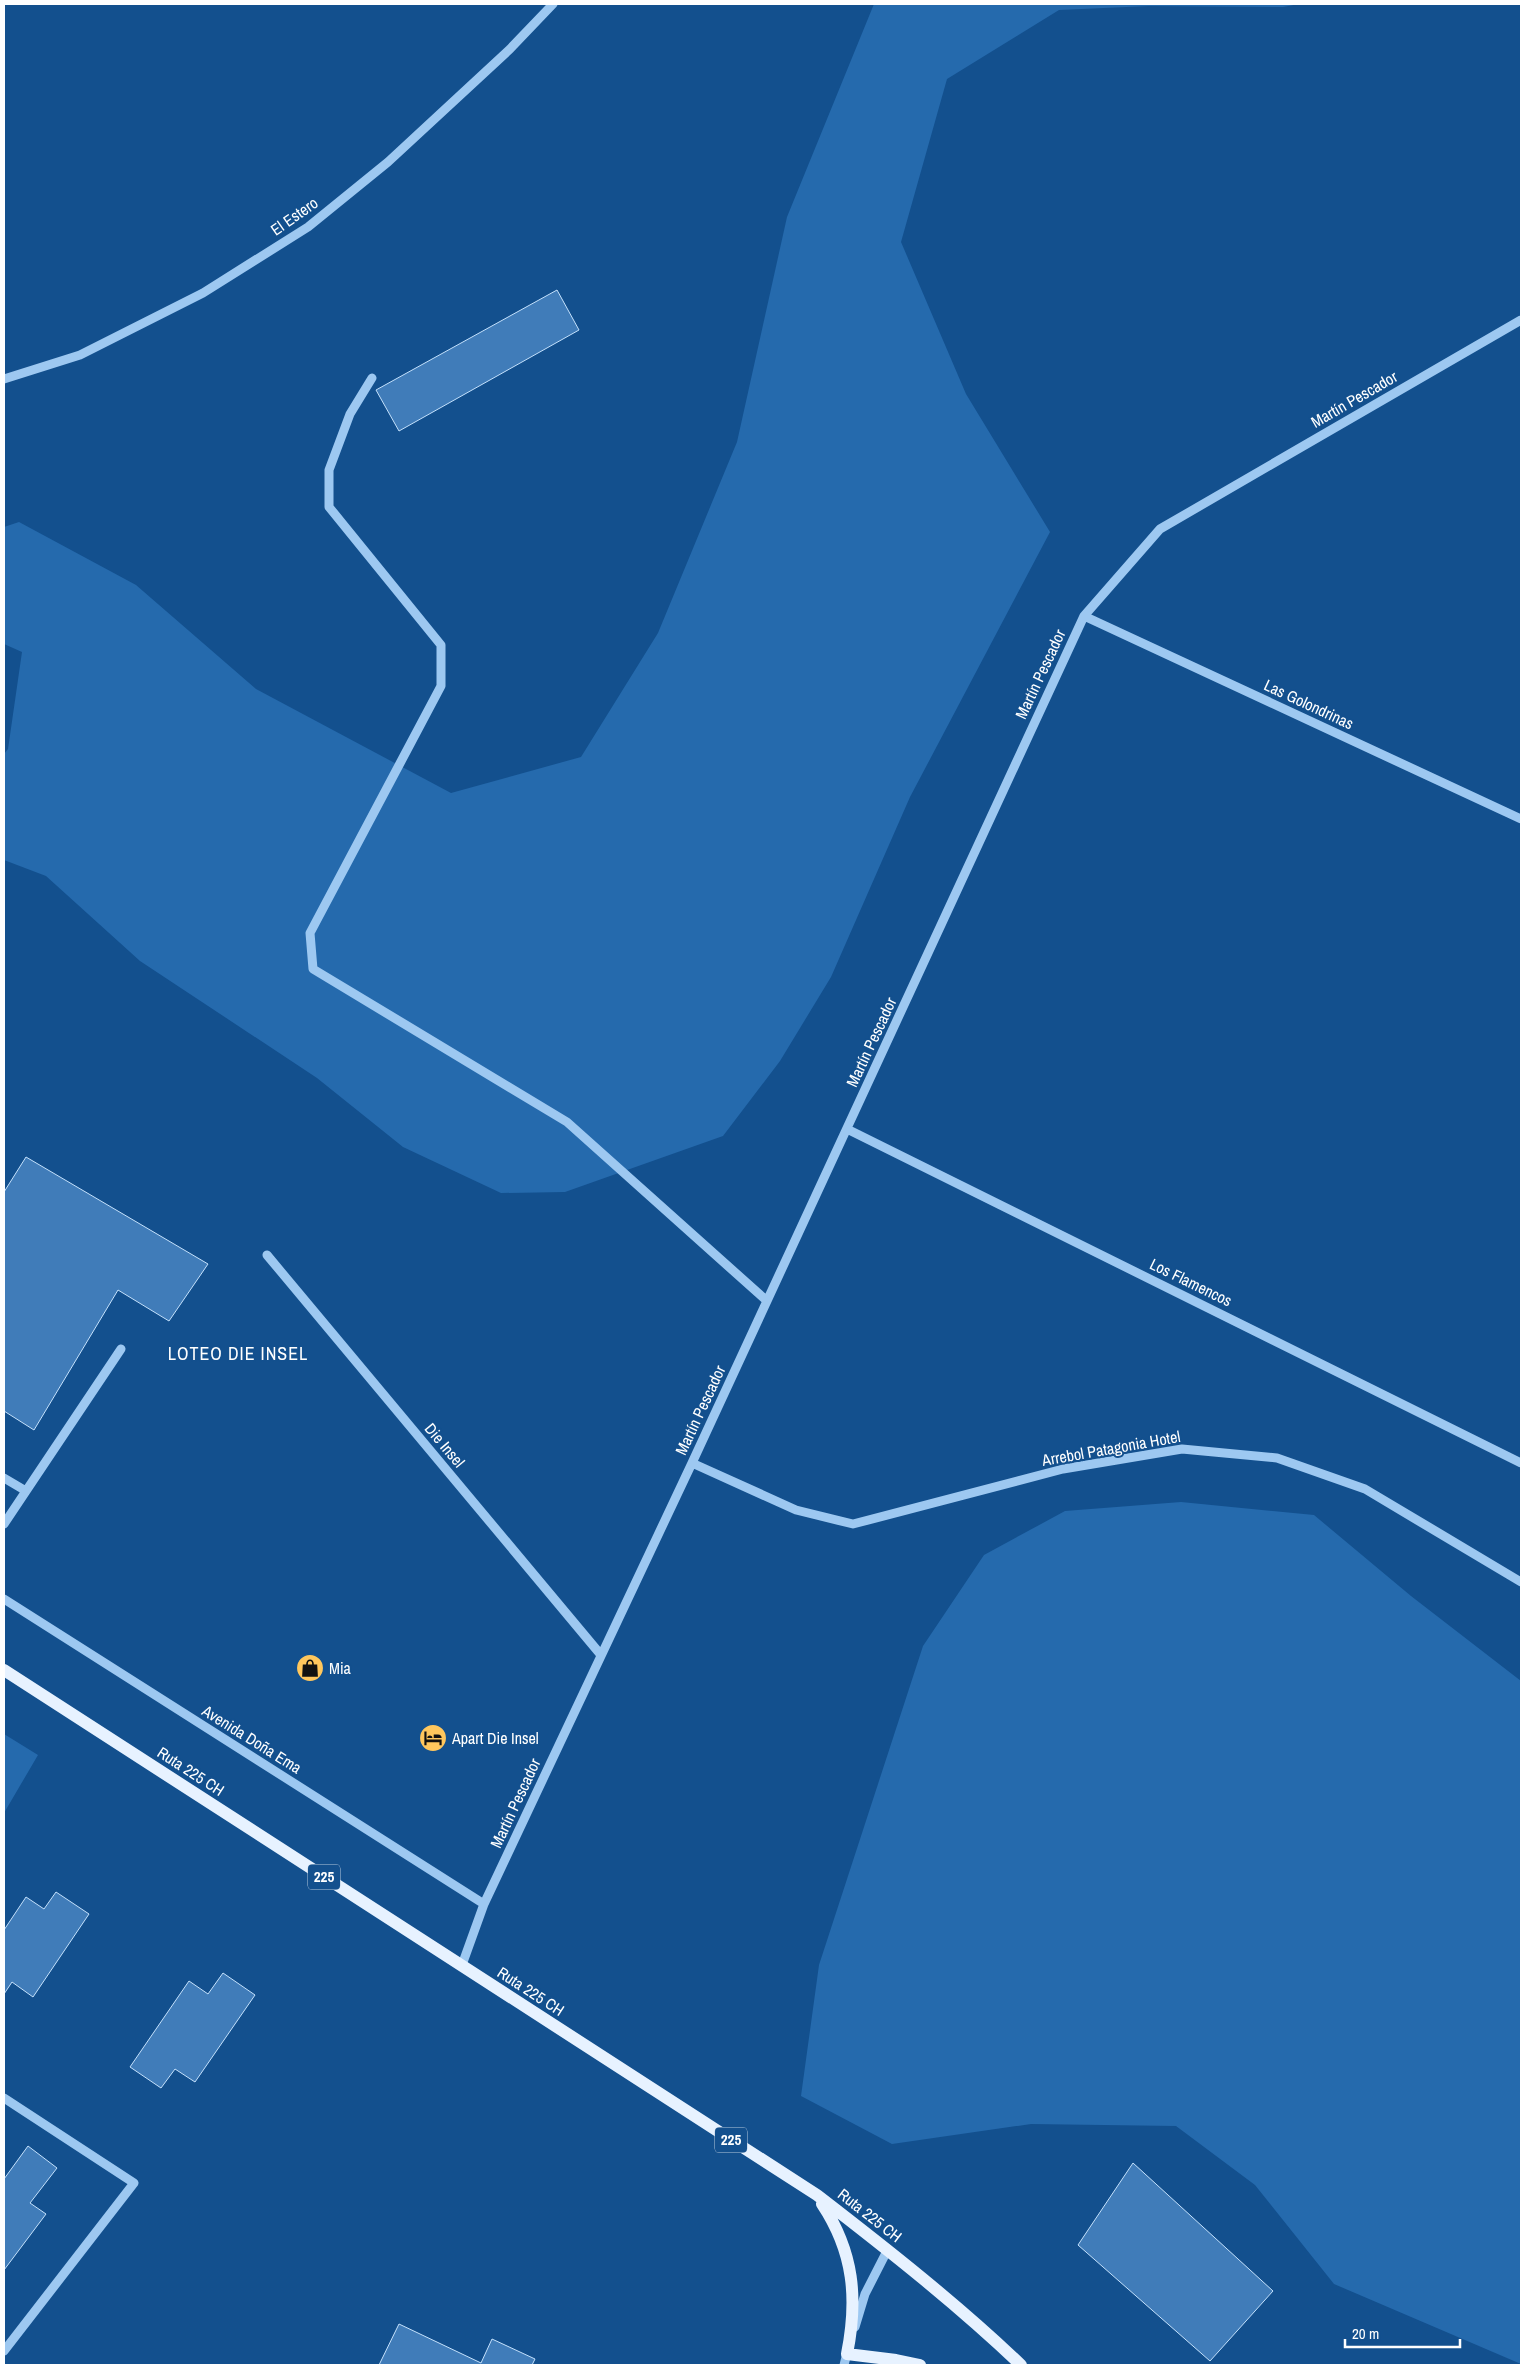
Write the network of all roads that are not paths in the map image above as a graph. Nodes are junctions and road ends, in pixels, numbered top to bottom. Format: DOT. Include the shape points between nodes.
graph roads {
  1 [pos="554,4"];
  2 [pos="1521,320"];
  3 [pos="372,378"];
  4 [pos="4,380"];
  5 [pos="1084,616"];
  6 [pos="1521,819"];
  7 [pos="847,1129"];
  8 [pos="267,1255"];
  9 [pos="767,1301"];
  10 [pos="121,1349"];
  11 [pos="692,1463"];
  12 [pos="1521,1463"];
  13 [pos="4,1478"];
  14 [pos="26,1491"];
  15 [pos="4,1524"];
  16 [pos="1521,1582"];
  17 [pos="4,1599"];
  18 [pos="601,1656"];
  19 [pos="4,1670"];
  20 [pos="484,1904"];
  21 [pos="462,1965"];
  22 [pos="4,2098"];
  23 [pos="817,2195"];
  24 [pos="888,2250"];
  25 [pos="4,2352"];
  26 [pos="845,2360"];
  27 [pos="920,2365"];
  28 [pos="1021,2365"];
  1 -- 4 [label="street, El Estero" via="388,162 308,227 203,293 80,355"];
  2 -- 5 [label="street, Martín Pescador" via="1160,529"];
  3 -- 9 [label="street" via="350,414 329,470 329,507 441,645 441,686 310,933 313,969 567,1122"];
  5 -- 6 [label="street, Las Golondrinas"];
  5 -- 7 [label="street, Martín Pescador"];
  7 -- 9 [label="street, Martín Pescador"];
  7 -- 12 [label="street, Los Flamencos"];
  8 -- 18 [label="street, Die Insel"];
  9 -- 11 [label="street, Martín Pescador"];
  10 -- 14 [label="street"];
  11 -- 16 [label="street, Arrebol Patagonia Hotel" via="796,1510 853,1524 1063,1469 1182,1449 1277,1458 1364,1489"];
  11 -- 18 [label="street, Martín Pescador"];
  13 -- 14 [label="street"];
  14 -- 15 [label="street"];
  17 -- 20 [label="street, Avenida Doña Ema"];
  18 -- 20 [label="street, Martín Pescador"];
  19 -- 21 [label="main road, Ruta 225 CH / 225"];
  20 -- 21 [label="street, Martín Pescador"];
  21 -- 23 [label="main road, Ruta 225 CH / 225"];
  22 -- 25 [label="street" via="134,2183"];
  23 -- 24 [label="main road, Ruta 225 CH / 225"];
  23 -- 26 [label="main road" via="832,2218 850,2269 854,2297"];
  24 -- 26 [label="street" via="865,2294"];
  24 -- 28 [label="main road, Ruta 225 CH / 225" via="972,2319"];
  26 -- 27 [label="main road" via="896,2360"];
}
